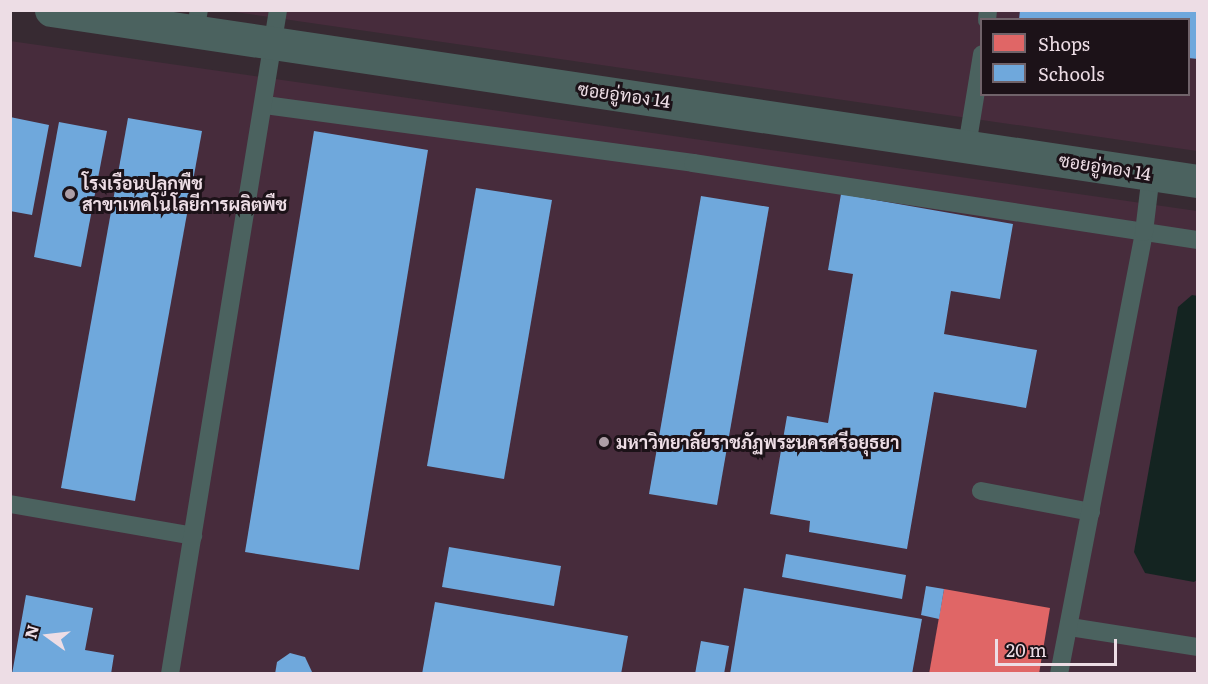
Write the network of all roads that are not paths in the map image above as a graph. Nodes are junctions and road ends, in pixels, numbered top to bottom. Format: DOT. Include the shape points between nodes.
graph roads {
  1 [pos="51,10"];
  2 [pos="278,10"];
  3 [pos="197,21"];
  4 [pos="273,43"];
  5 [pos="980,61"];
  6 [pos="265,105"];
  7 [pos="968,146"];
  8 [pos="1151,174"];
  9 [pos="1197,181"];
  10 [pos="1144,232"];
  11 [pos="1197,240"];
  12 [pos="981,491"];
  13 [pos="10,504"];
  14 [pos="1091,512"];
  15 [pos="193,536"];
  16 [pos="1070,627"];
  17 [pos="1197,647"];
  18 [pos="170,674"];
  19 [pos="1059,674"];
  1 -- 3 [label="street, ซอยอู่ทอง 14"];
  2 -- 4 [label="lane"];
  3 -- 4 [label="street, ซอยอู่ทอง 14"];
  4 -- 6 [label="lane"];
  4 -- 7 [label="street, ซอยอู่ทอง 14"];
  5 -- 7 [label="lane"];
  6 -- 10 [label="lane" via="693,163"];
  6 -- 15 [label="lane"];
  7 -- 8 [label="street, ซอยอู่ทอง 14"];
  8 -- 9 [label="street, ซอยอู่ทอง 14"];
  8 -- 10 [label="lane"];
  10 -- 11 [label="lane"];
  10 -- 14 [label="lane"];
  12 -- 14 [label="lane"];
  13 -- 15 [label="lane"];
  14 -- 16 [label="lane"];
  15 -- 18 [label="lane"];
  16 -- 17 [label="lane"];
  16 -- 19 [label="lane"];
}
